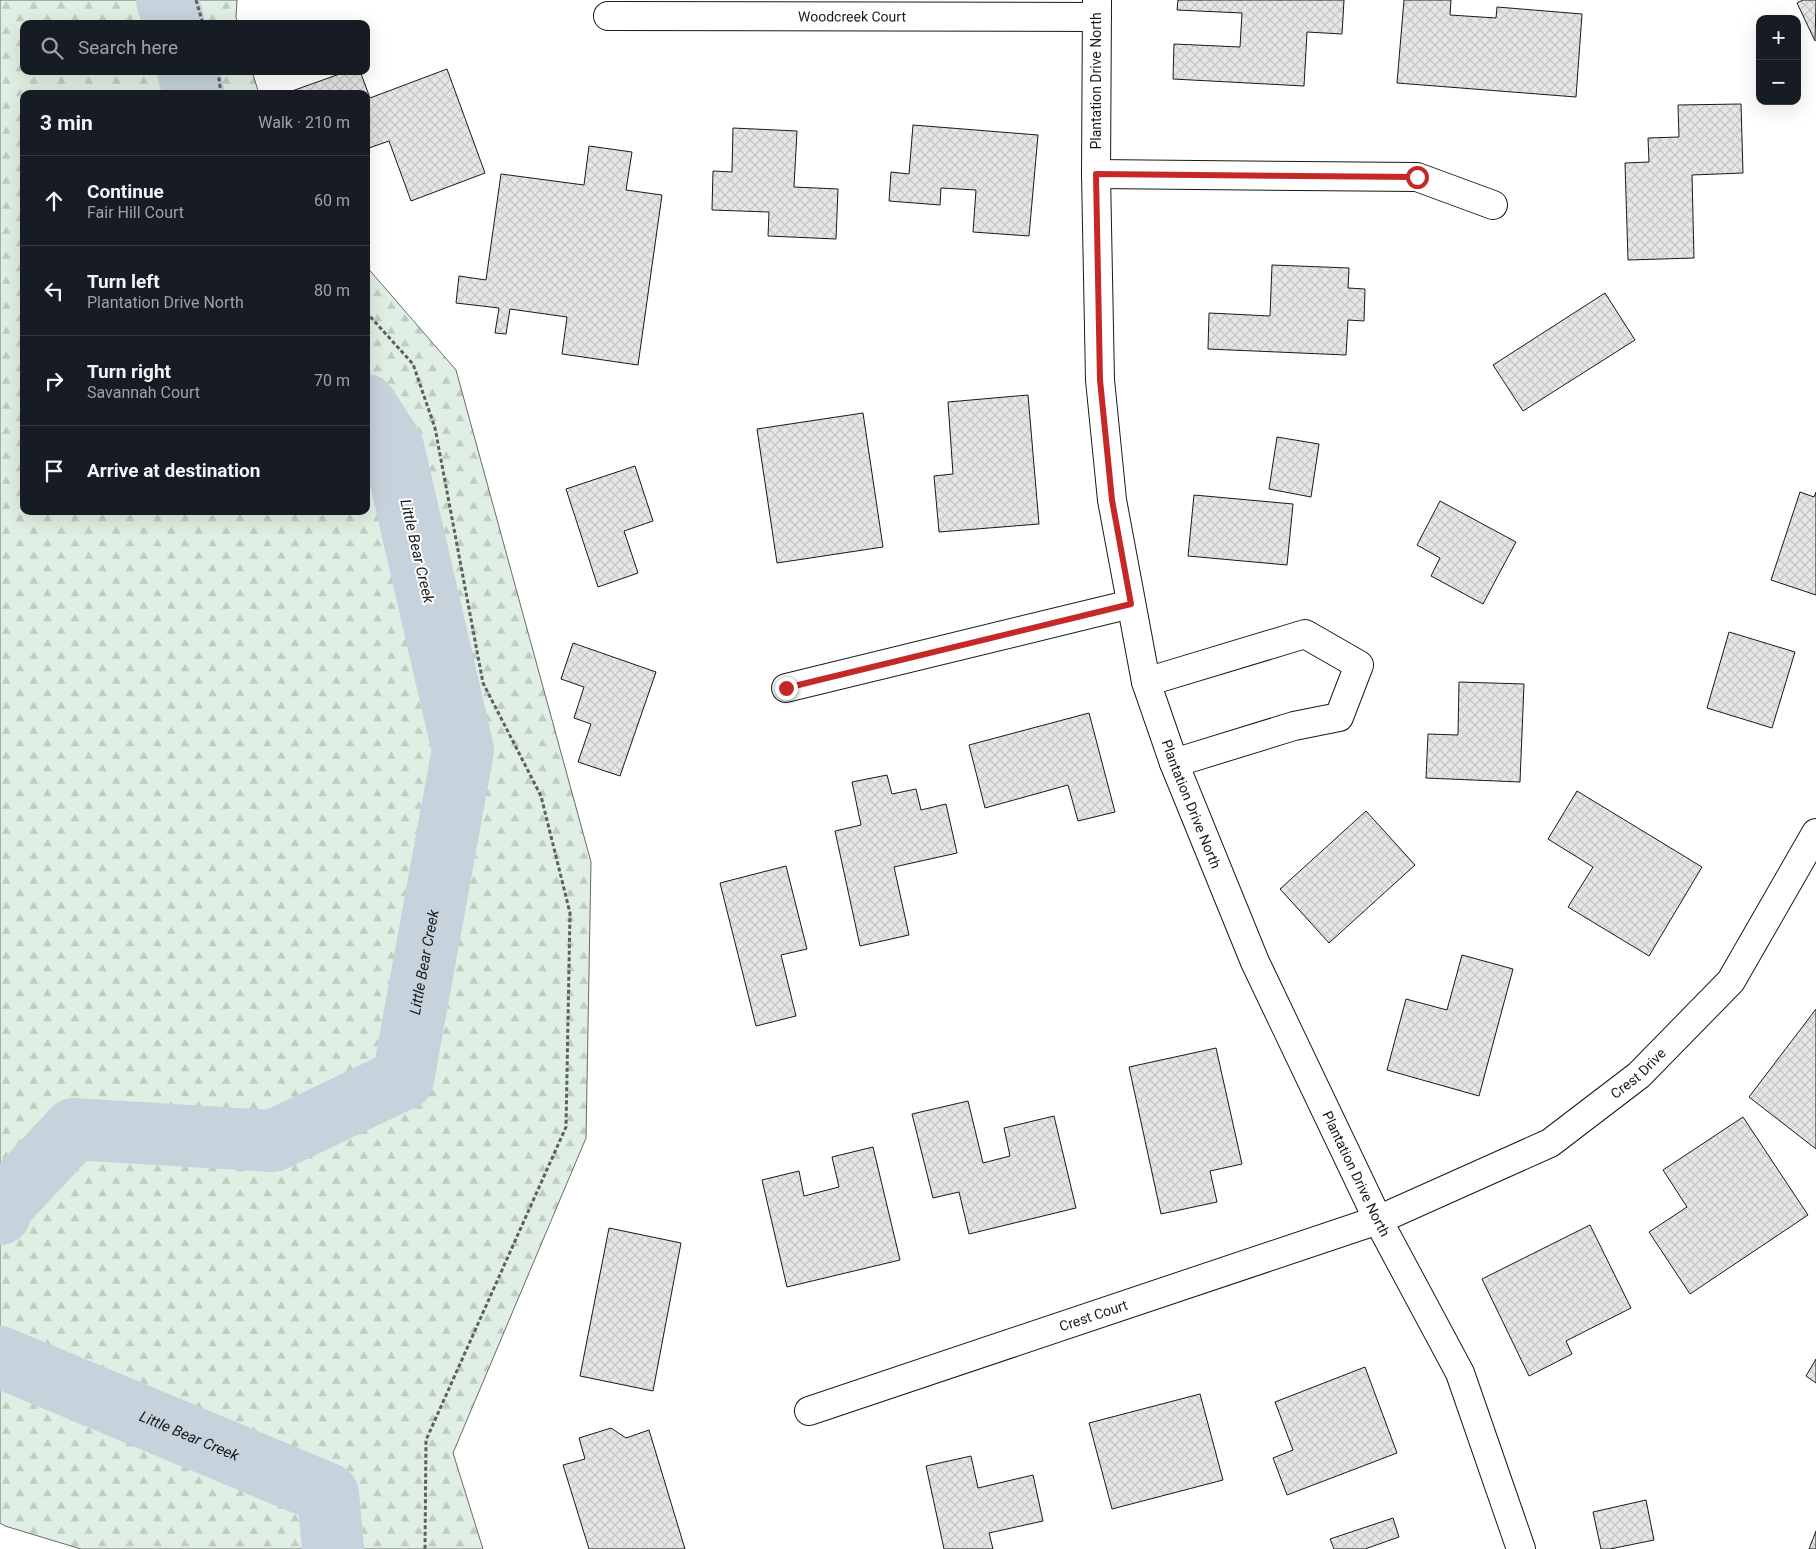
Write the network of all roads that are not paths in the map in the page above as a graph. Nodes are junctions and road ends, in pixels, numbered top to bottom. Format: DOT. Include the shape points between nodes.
graph roads {
  1 [pos="1097,8"];
  2 [pos="608,16"];
  3 [pos="1096,174"];
  4 [pos="1493,205"];
  5 [pos="1131,604"];
  6 [pos="1146,682"];
  7 [pos="786,688"];
  8 [pos="1174,763"];
  9 [pos="1816,833"];
  10 [pos="1378,1220"];
  11 [pos="808,1411"];
  12 [pos="1521,1549"];
  1 -- 2 [label="street, Woodcreek Court"];
  1 -- 3 [label="street, Plantation Drive North"];
  3 -- 4 [label="street" via="1417,177"];
  3 -- 5 [label="street, Plantation Drive North" via="1100,380 1112,500"];
  5 -- 6 [label="street, Plantation Drive North"];
  5 -- 7 [label="street"];
  6 -- 8 [label="street, Plantation Drive North"];
  6 -- 8 [label="street" via="1305,634 1359,665 1339,717 1294,726"];
  8 -- 10 [label="street, Plantation Drive North" via="1255,962"];
  9 -- 10 [label="street, Crest Drive" via="1731,981 1639,1075 1550,1144"];
  10 -- 11 [label="street, Crest Court"];
  10 -- 12 [label="street, Plantation Drive North" via="1460,1373"];
}
